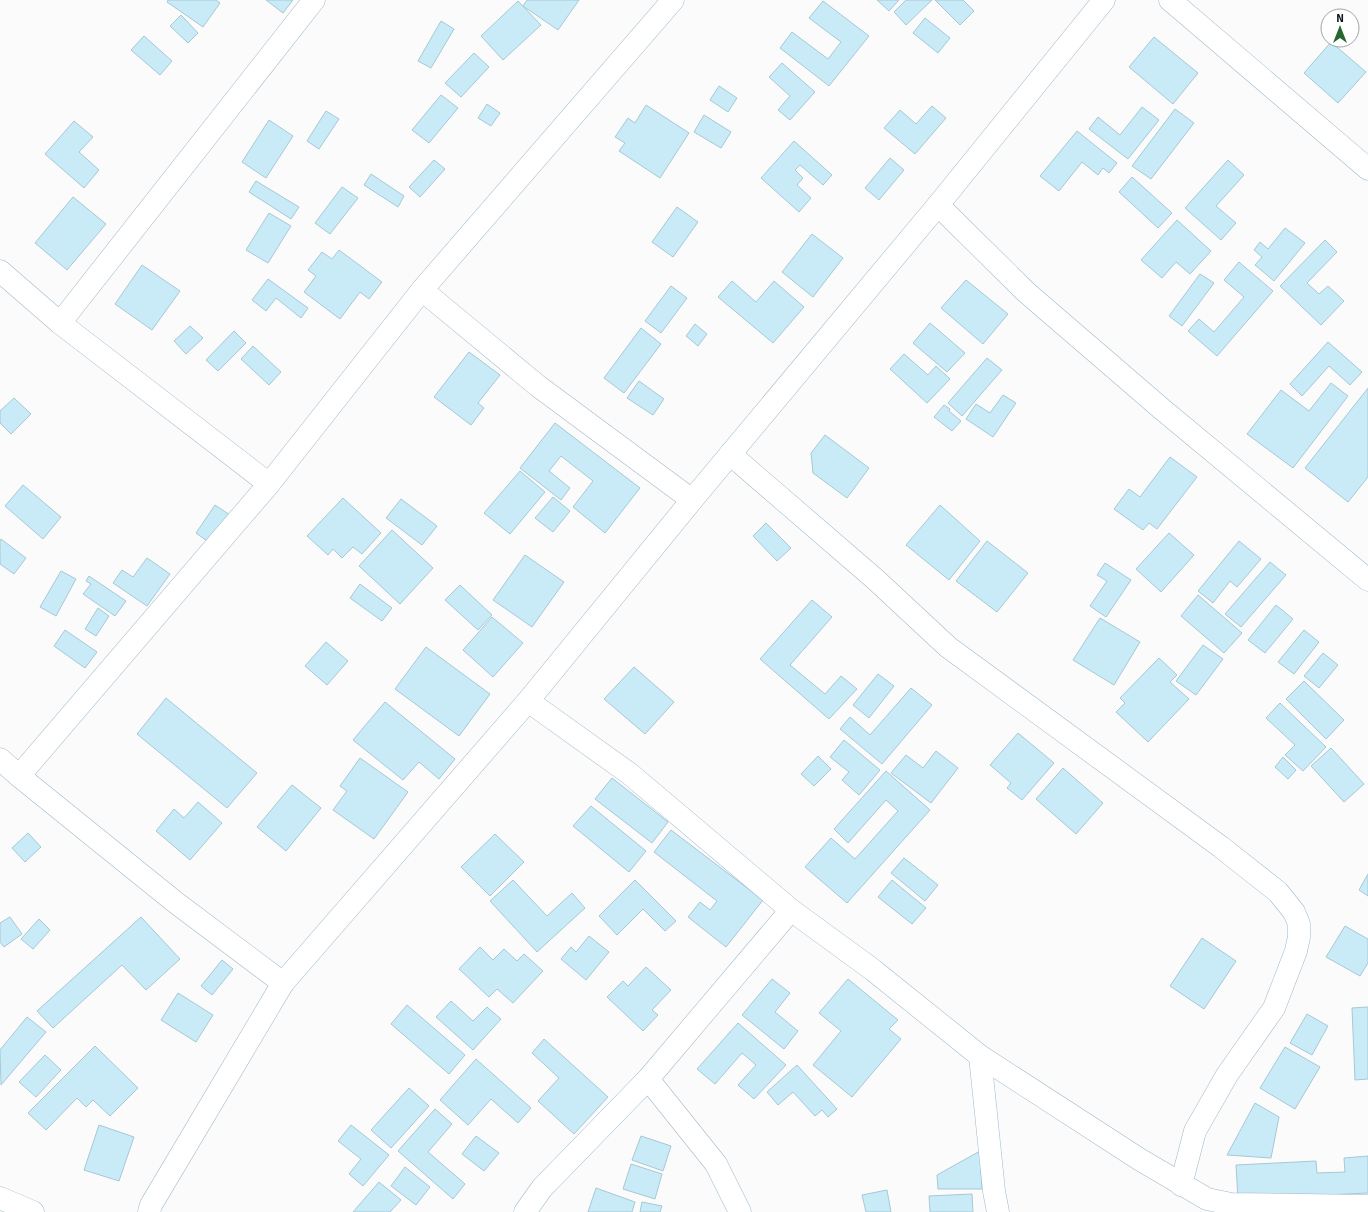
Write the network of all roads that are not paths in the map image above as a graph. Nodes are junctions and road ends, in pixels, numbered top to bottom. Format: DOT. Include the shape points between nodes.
graph roads {
  1 [pos="314,0"];
  2 [pos="672,0"];
  3 [pos="1104,0"];
  4 [pos="1170,0"];
  5 [pos="1368,168"];
  6 [pos="938,205"];
  7 [pos="0,271"];
  8 [pos="422,290"];
  9 [pos="60,323"];
  10 [pos="730,454"];
  11 [pos="269,484"];
  12 [pos="692,500"];
  13 [pos="1368,580"];
  14 [pos="528,701"];
  15 [pos="0,759"];
  16 [pos="19,776"];
  17 [pos="791,910"];
  18 [pos="283,983"];
  19 [pos="980,1056"];
  20 [pos="648,1079"];
  21 [pos="1181,1185"];
  22 [pos="0,1198"];
  23 [pos="1368,1206"];
  24 [pos="33,1212"];
  25 [pos="149,1212"];
  26 [pos="525,1212"];
  27 [pos="740,1212"];
  28 [pos="998,1212"];
  1 -- 9 [label="street"];
  2 -- 8 [label="street"];
  3 -- 6 [label="street"];
  4 -- 5 [label="street"];
  6 -- 10 [label="street"];
  6 -- 13 [label="street" via="1026,292"];
  7 -- 9 [label="street"];
  8 -- 11 [label="street"];
  8 -- 12 [label="street" via="538,386"];
  9 -- 11 [label="street"];
  10 -- 12 [label="street"];
  10 -- 21 [label="street" via="875,579 948,647 1221,847 1278,892 1294,912 1299,924 1299,937 1274,1008 1227,1075 1195,1131"];
  11 -- 16 [label="street"];
  12 -- 14 [label="street"];
  14 -- 17 [label="street" via="630,774"];
  14 -- 18 [label="street"];
  15 -- 16 [label="street"];
  16 -- 18 [label="street" via="175,902"];
  17 -- 19 [label="street" via="873,970"];
  17 -- 20 [label="street"];
  18 -- 25 [label="street"];
  19 -- 21 [label="street"];
  19 -- 28 [label="street"];
  20 -- 26 [label="street" via="542,1188"];
  20 -- 27 [label="street" via="716,1164"];
  21 -- 23 [label="street" via="1207,1199 1231,1204"];
  22 -- 24 [label="street"];
}
